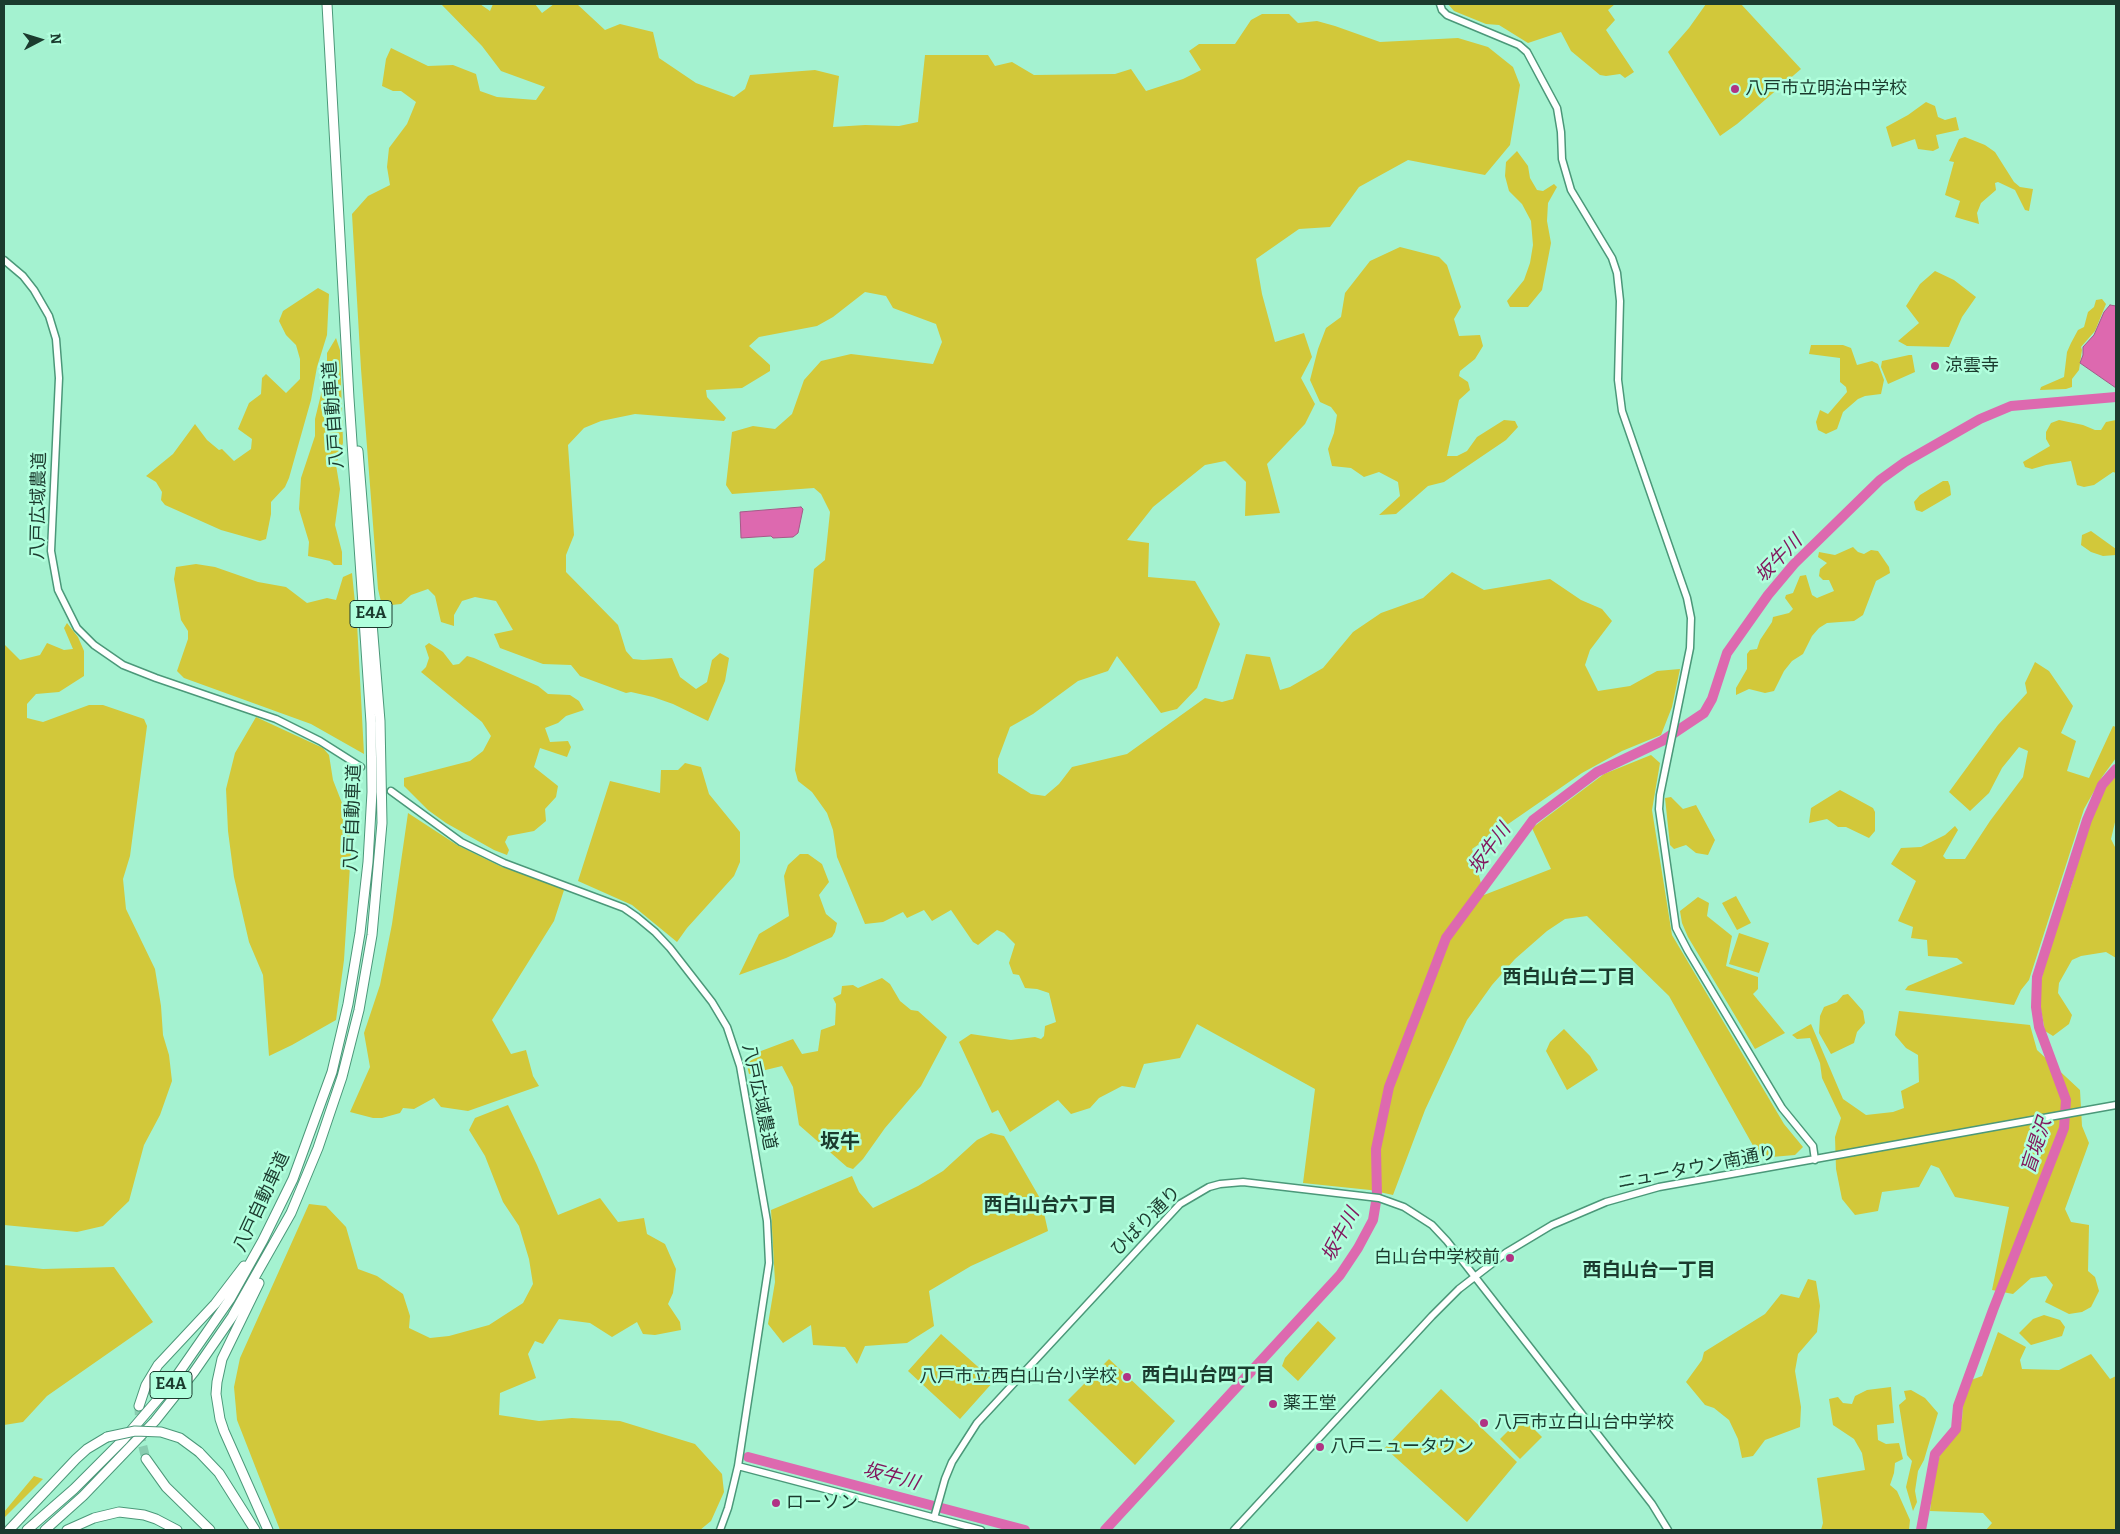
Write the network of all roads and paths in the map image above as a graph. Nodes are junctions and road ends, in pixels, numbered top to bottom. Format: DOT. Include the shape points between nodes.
graph roads {
  1 [pos="327,4"];
  2 [pos="332,4"];
  3 [pos="1440,4"];
  4 [pos="4,260"];
  5 [pos="361,767"];
  6 [pos="391,791"];
  7 [pos="2116,1105"];
  8 [pos="1815,1160"];
  9 [pos="278,1210"];
  10 [pos="291,1213"];
  11 [pos="1474,1276"];
  12 [pos="139,1406"];
  13 [pos="146,1459"];
  14 [pos="738,1466"];
  15 [pos="935,1516"];
  16 [pos="9,1530"];
  17 [pos="27,1530"];
  18 [pos="45,1530"];
  19 [pos="67,1530"];
  20 [pos="177,1530"];
  21 [pos="210,1530"];
  22 [pos="256,1530"];
  23 [pos="268,1530"];
  24 [pos="720,1530"];
  25 [pos="981,1530"];
  26 [pos="1234,1530"];
  27 [pos="1668,1530"];
  1 -- 9 [label="highway, 八戸自動車道 / E4A" via="370,707 370,826 360,933 341,1036 320,1110"];
  2 -- 10 [label="highway, 八戸自動車道 / E4A" via="354,398 380,721 382,823 375,908 359,1010 330,1113"];
  3 -- 8 [label="street" via="1448,15 1512,42 1527,52 1556,108 1562,159 1571,190 1612,258 1620,301 1618,380 1622,411 1687,598 1691,618 1685,677 1659,802 1676,928 1782,1108 1813,1146"];
  4 -- 5 [label="street, 八戸広域農道" via="34,290 49,316 56,339 59,378 51,550 58,590 78,628 94,645 123,664 276,719"];
  6 -- 14 [label="street, 八戸広域農道" via="461,842 504,863 624,908 638,917 670,948 727,1027 740,1066 767,1221 769,1263"];
  7 -- 8 [label="street, ニュータウン南通り"];
  8 -- 11 [label="street, ニュータウン南通り" via="1659,1187 1606,1202 1552,1225"];
  9 -- 12 [label="highway" via="226,1290 158,1366 146,1385"];
  9 -- 17 [label="highway, 八戸自動車道 / E4A" via="230,1299 171,1384 123,1440"];
  10 -- 18 [label="highway, 八戸自動車道 / E4A" via="232,1317 175,1397 106,1474"];
  10 -- 23 [label="highway" via="222,1359 216,1382 220,1419"];
  11 -- 15 [label="street, ひばり通り" via="1432,1225 1412,1211 1388,1201 1233,1182 1209,1187 1188,1198 1168,1216 977,1423 952,1462"];
  11 -- 26 [label="street, ニュータウン南通り" via="1432,1316"];
  11 -- 27 [label="street, ひばり通り" via="1652,1504"];
  13 -- 21 [label="highway" via="166,1488"];
  14 -- 15 [label="street"];
  14 -- 24 [label="street, 八戸広域農道"];
  15 -- 25 [label="street"];
  16 -- 22 [label="highway, bridge" via="87,1449 107,1437 135,1431 161,1432 180,1438 199,1452 219,1473"];
  19 -- 20 [label="highway" via="94,1518 119,1512 144,1515"];
}
